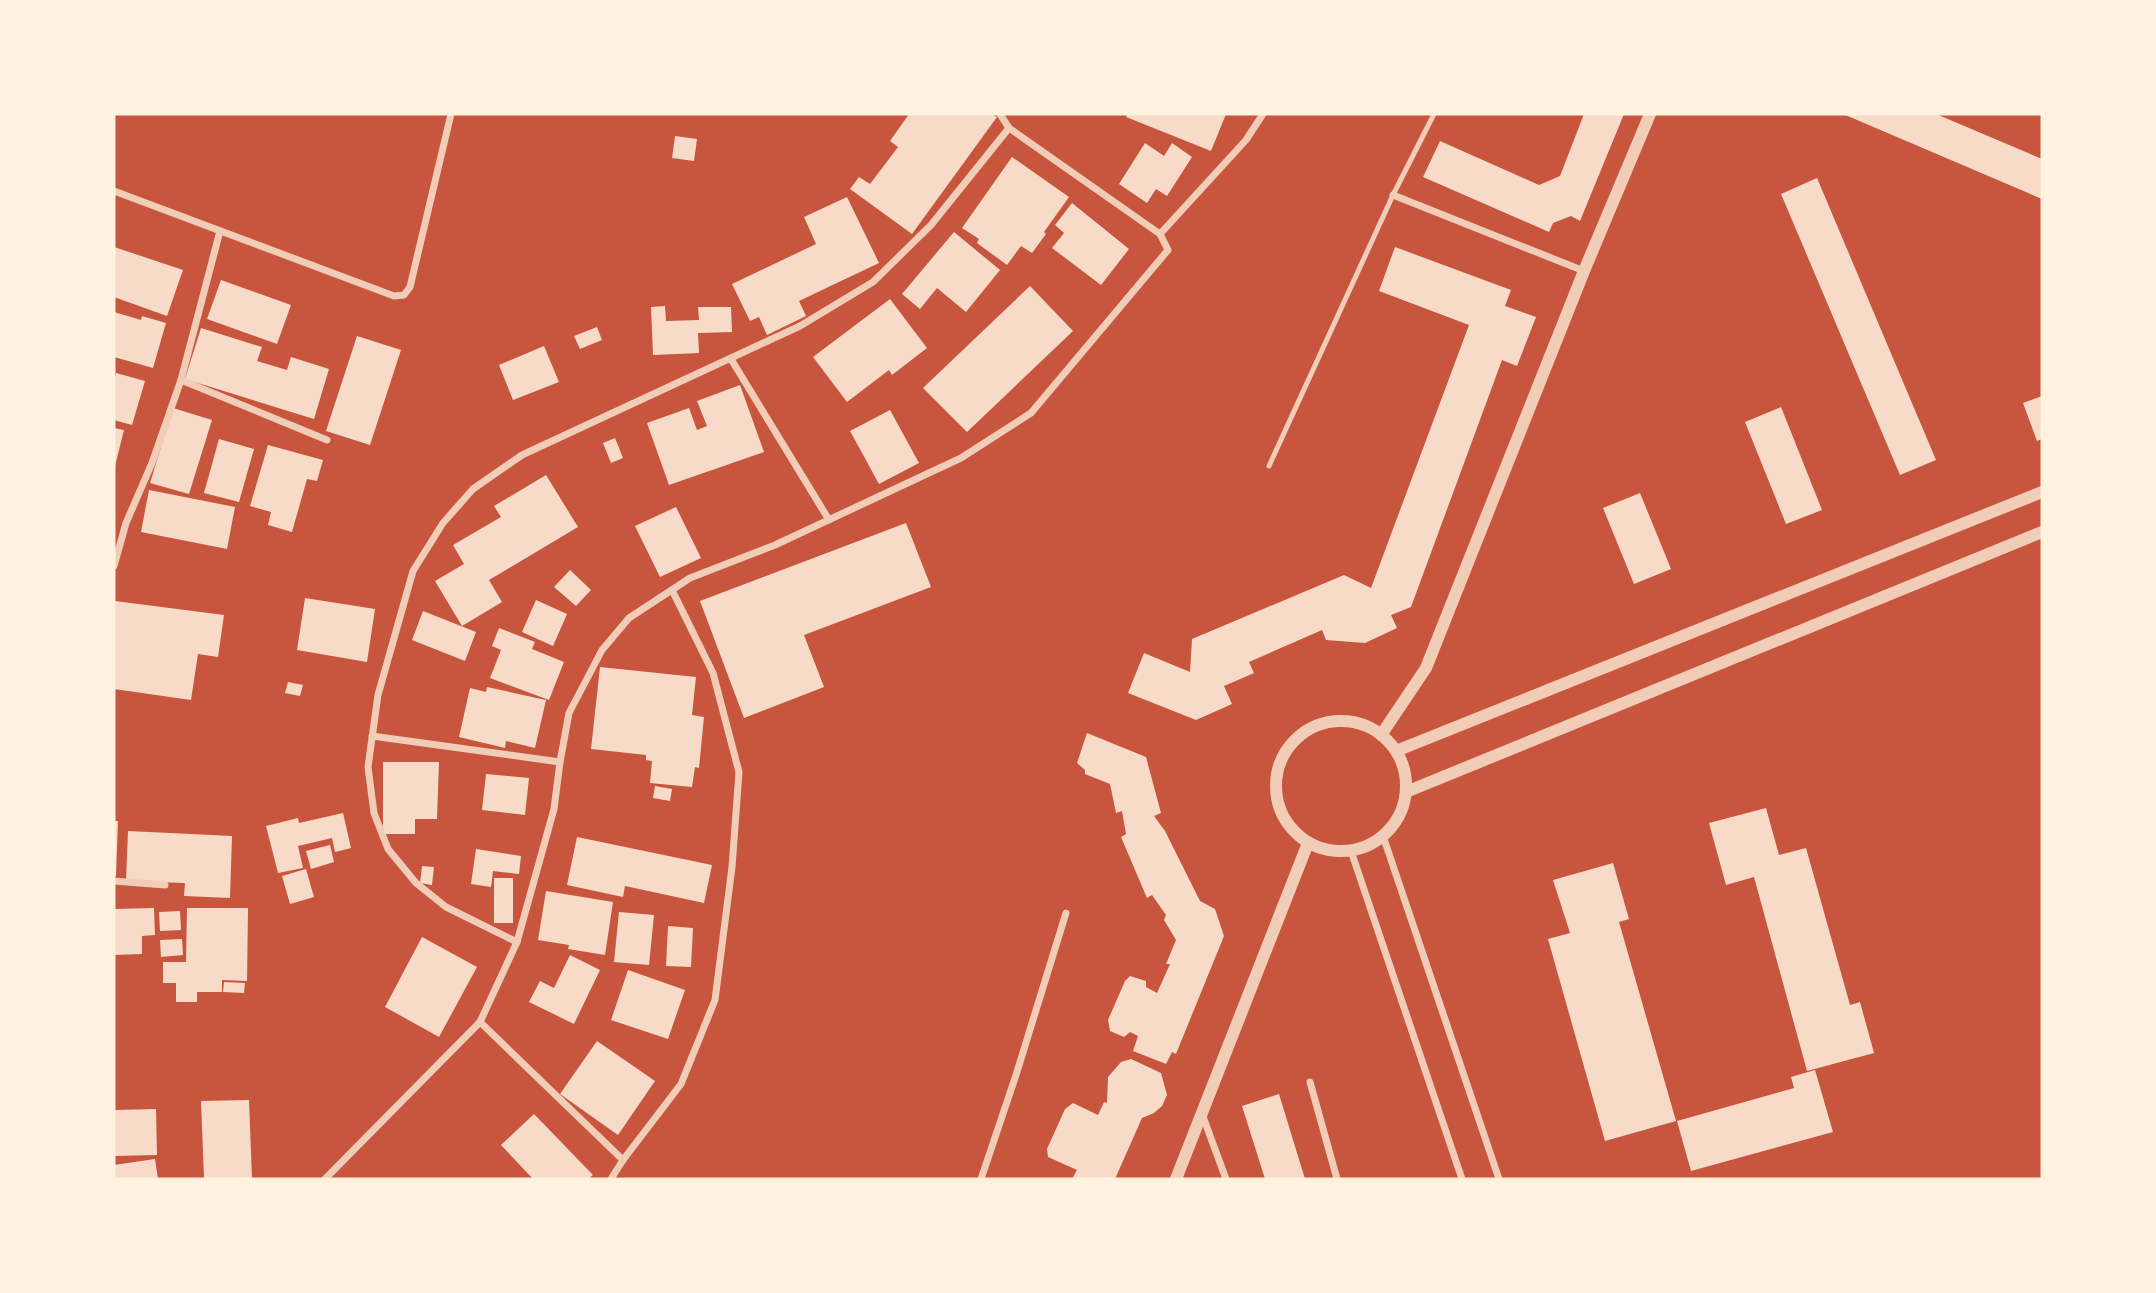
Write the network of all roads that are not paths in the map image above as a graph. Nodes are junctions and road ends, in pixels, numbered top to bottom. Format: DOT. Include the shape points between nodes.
graph roads {
  1 [pos="450,114"];
  2 [pos="1000,114"];
  3 [pos="1263,114"];
  4 [pos="1434,114"];
  5 [pos="1650,114"];
  6 [pos="1009,128"];
  7 [pos="114,191"];
  8 [pos="1393,195"];
  9 [pos="220,231"];
  10 [pos="1160,234"];
  11 [pos="1584,271"];
  12 [pos="731,359"];
  13 [pos="181,380"];
  14 [pos="327,440"];
  15 [pos="1269,466"];
  16 [pos="2042,492"];
  17 [pos="829,520"];
  18 [pos="2042,532"];
  19 [pos="114,566"];
  20 [pos="672,590"];
  21 [pos="1381,735"];
  22 [pos="372,736"];
  23 [pos="1396,751"];
  24 [pos="560,762"];
  25 [pos="1406,792"];
  26 [pos="1383,836"];
  27 [pos="1308,842"];
  28 [pos="1350,851"];
  29 [pos="114,881"];
  30 [pos="165,885"];
  31 [pos="1066,913"];
  32 [pos="517,942"];
  33 [pos="480,1022"];
  34 [pos="1311,1082"];
  35 [pos="1202,1113"];
  36 [pos="622,1160"];
  37 [pos="325,1179"];
  38 [pos="611,1179"];
  39 [pos="981,1179"];
  40 [pos="1176,1179"];
  41 [pos="1226,1179"];
  42 [pos="1337,1179"];
  43 [pos="1462,1179"];
  44 [pos="1499,1179"];
  1 -- 9 [label="street" via="410,287 404,295 394,296"];
  2 -- 6 [label="street"];
  3 -- 10 [label="street" via="1246,140"];
  4 -- 8 [label="lane"];
  5 -- 11 [label="street"];
  6 -- 10 [label="street"];
  6 -- 12 [label="street" via="931,225 873,282 800,326"];
  7 -- 9 [label="street"];
  8 -- 11 [label="street"];
  8 -- 15 [label="lane"];
  9 -- 13 [label="street"];
  10 -- 17 [label="street" via="1167,250 1031,413 961,458"];
  11 -- 21 [label="street" via="1426,668"];
  12 -- 17 [label="street"];
  12 -- 22 [label="street" via="522,455 473,489 443,523 413,570 378,695"];
  13 -- 14 [label="street"];
  13 -- 19 [label="street"];
  16 -- 23 [label="street"];
  17 -- 20 [label="street" via="690,578"];
  18 -- 25 [label="street"];
  20 -- 24 [label="street" via="629,618 602,650 569,713"];
  20 -- 36 [label="street" via="713,673 738,772 732,867 715,1000 681,1084"];
  21 -- 23 [label="street"];
  21 -- 27 [label="street" via="1352,723 1320,725 1301,734 1287,750 1278,769 1276,790 1292,829"];
  22 -- 24 [label="street"];
  22 -- 32 [label="street" via="368,767 374,813 388,849 416,883 446,907"];
  23 -- 25 [label="street"];
  24 -- 32 [label="street" via="554,809"];
  25 -- 26 [label="street" via="1395,824"];
  26 -- 28 [label="street"];
  26 -- 44 [label="street"];
  27 -- 28 [label="street"];
  27 -- 35 [label="street"];
  28 -- 43 [label="street"];
  29 -- 30 [label="street"];
  31 -- 39 [label="street"];
  32 -- 33 [label="street"];
  33 -- 36 [label="street"];
  33 -- 37 [label="street"];
  34 -- 42 [label="street"];
  35 -- 40 [label="street"];
  35 -- 41 [label="street"];
  36 -- 38 [label="street"];
}
